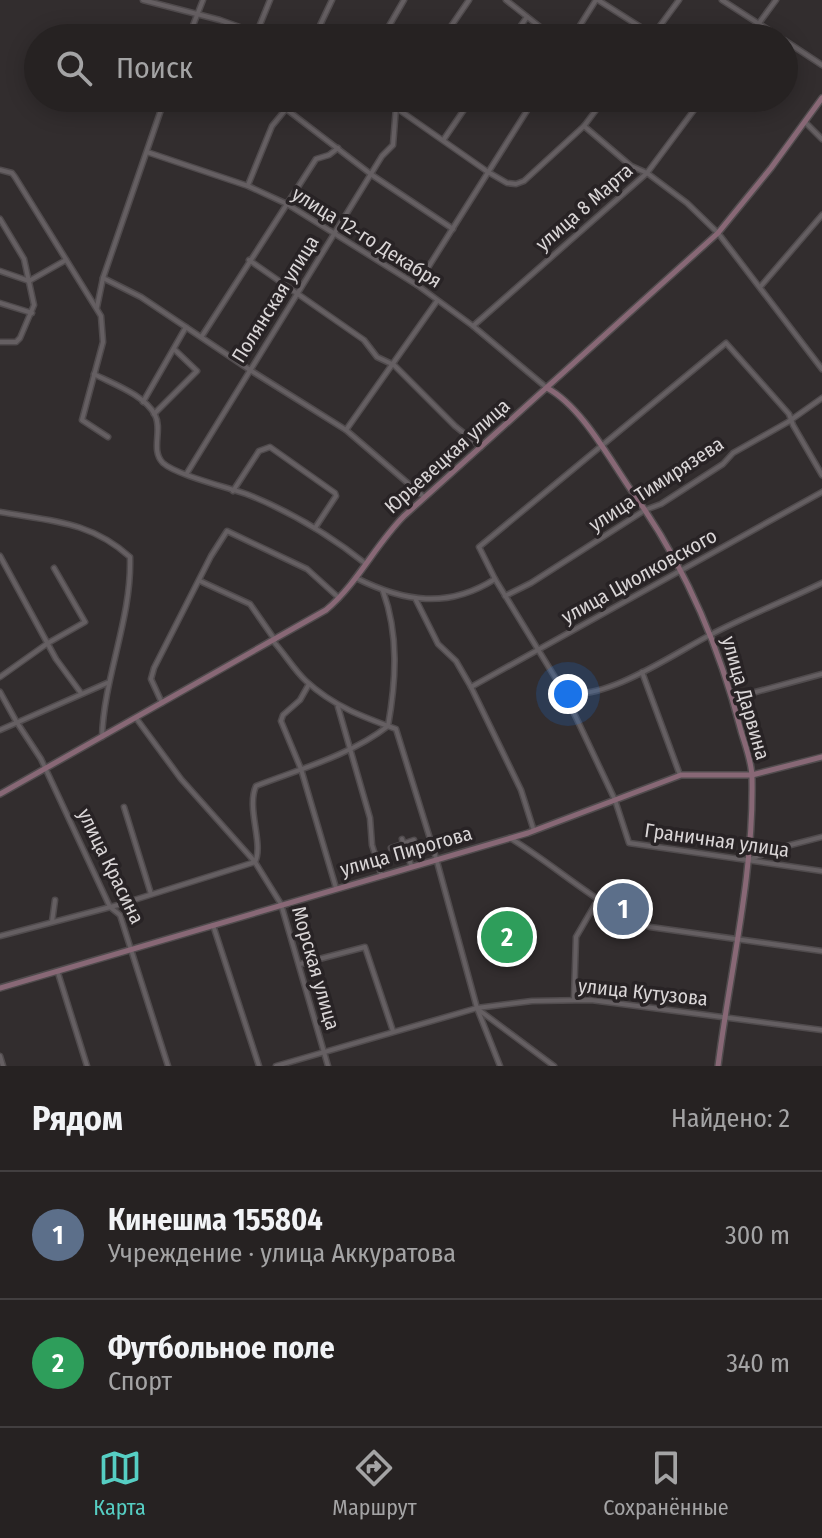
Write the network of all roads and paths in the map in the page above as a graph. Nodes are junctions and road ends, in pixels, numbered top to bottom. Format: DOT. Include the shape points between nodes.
graph roads {
  1 [pos="143,0"];
  2 [pos="203,0"];
  3 [pos="270,0"];
  4 [pos="332,0"];
  5 [pos="404,0"];
  6 [pos="469,0"];
  7 [pos="506,0"];
  8 [pos="597,0"];
  9 [pos="679,0"];
  10 [pos="722,0"];
  11 [pos="776,0"];
  12 [pos="196,15"];
  13 [pos="527,16"];
  14 [pos="759,23"];
  15 [pos="193,24"];
  16 [pos="228,24"];
  17 [pos="260,24"];
  18 [pos="321,24"];
  19 [pos="390,24"];
  20 [pos="453,24"];
  21 [pos="522,24"];
  22 [pos="537,24"];
  23 [pos="581,24"];
  24 [pos="634,24"];
  25 [pos="661,24"];
  26 [pos="798,49"];
  27 [pos="822,65"];
  28 [pos="822,98"];
  29 [pos="160,112"];
  30 [pos="284,112"];
  31 [pos="290,112"];
  32 [pos="396,112"];
  33 [pos="404,112"];
  34 [pos="462,112"];
  35 [pos="526,112"];
  36 [pos="594,112"];
  37 [pos="693,112"];
  38 [pos="805,122"];
  39 [pos="584,126"];
  40 [pos="444,139"];
  41 [pos="822,139"];
  42 [pos="338,148"];
  43 [pos="147,152"];
  44 [pos="0,170"];
  45 [pos="488,172"];
  46 [pos="647,173"];
  47 [pos="372,175"];
  48 [pos="248,186"];
  49 [pos="287,204"];
  50 [pos="822,215"];
  51 [pos="0,219"];
  52 [pos="453,229"];
  53 [pos="718,233"];
  54 [pos="335,234"];
  55 [pos="67,260"];
  56 [pos="249,260"];
  57 [pos="0,271"];
  58 [pos="103,278"];
  59 [pos="29,281"];
  60 [pos="417,285"];
  61 [pos="761,286"];
  62 [pos="297,293"];
  63 [pos="438,300"];
  64 [pos="0,303"];
  65 [pos="97,309"];
  66 [pos="32,313"];
  67 [pos="473,326"];
  68 [pos="186,327"];
  69 [pos="202,336"];
  70 [pos="0,342"];
  71 [pos="174,349"];
  72 [pos="394,365"];
  73 [pos="822,369"];
  74 [pos="250,370"];
  75 [pos="94,374"];
  76 [pos="547,388"];
  77 [pos="822,398"];
  78 [pos="143,402"];
  79 [pos="154,414"];
  80 [pos="791,419"];
  81 [pos="346,430"];
  82 [pos="108,437"];
  83 [pos="600,446"];
  84 [pos="481,447"];
  85 [pos="187,473"];
  86 [pos="822,475"];
  87 [pos="233,491"];
  88 [pos="822,492"];
  89 [pos="424,497"];
  90 [pos="645,510"];
  91 [pos="0,512"];
  92 [pos="315,528"];
  93 [pos="0,556"];
  94 [pos="366,564"];
  95 [pos="54,568"];
  96 [pos="680,571"];
  97 [pos="356,578"];
  98 [pos="495,579"];
  99 [pos="200,581"];
  100 [pos="822,583"];
  101 [pos="383,591"];
  102 [pos="505,596"];
  103 [pos="339,598"];
  104 [pos="416,600"];
  105 [pos="711,634"];
  106 [pos="274,641"];
  107 [pos="48,643"];
  108 [pos="538,649"];
  109 [pos="642,672"];
  110 [pos="822,674"];
  111 [pos="0,677"];
  112 [pos="108,682"];
  113 [pos="309,684"];
  114 [pos="471,687"];
  115 [pos="0,692"];
  116 [pos="564,692"];
  117 [pos="81,693"];
  118 [pos="732,694"];
  119 [pos="162,703"];
  120 [pos="337,705"];
  121 [pos="136,718"];
  122 [pos="16,721"];
  123 [pos="388,726"];
  124 [pos="0,730"];
  125 [pos="102,737"];
  126 [pos="348,749"];
  127 [pos="822,757"];
  128 [pos="45,768"];
  129 [pos="301,769"];
  130 [pos="681,775"];
  131 [pos="752,775"];
  132 [pos="0,794"];
  133 [pos="615,800"];
  134 [pos="124,807"];
  135 [pos="534,831"];
  136 [pos="822,837"];
  137 [pos="510,838"];
  138 [pos="414,840"];
  139 [pos="403,841"];
  140 [pos="391,848"];
  141 [pos="436,858"];
  142 [pos="747,861"];
  143 [pos="255,862"];
  144 [pos="411,865"];
  145 [pos="822,871"];
  146 [pos="381,874"];
  147 [pos="336,888"];
  148 [pos="151,894"];
  149 [pos="55,900"];
  150 [pos="597,901"];
  151 [pos="281,904"];
  152 [pos="110,907"];
  153 [pos="52,922"];
  154 [pos="213,925"];
  155 [pos="0,936"];
  156 [pos="736,940"];
  157 [pos="133,950"];
  158 [pos="822,951"];
  159 [pos="299,965"];
  160 [pos="58,973"];
  161 [pos="0,988"];
  162 [pos="574,999"];
  163 [pos="477,1008"];
  164 [pos="724,1017"];
  165 [pos="822,1030"];
  166 [pos="393,1031"];
  167 [pos="324,1051"];
  168 [pos="0,1056"];
  169 [pos="3,1066"];
  170 [pos="87,1066"];
  171 [pos="168,1066"];
  172 [pos="259,1066"];
  173 [pos="276,1066"];
  174 [pos="328,1066"];
  175 [pos="500,1066"];
  176 [pos="554,1066"];
  177 [pos="718,1066"];
  1 -- 12 [label="street"];
  2 -- 12 [label="street"];
  3 -- 17 [label="street"];
  4 -- 18 [label="street"];
  5 -- 19 [label="street"];
  6 -- 20 [label="street"];
  7 -- 13 [label="street"];
  8 -- 23 [label="street"];
  8 -- 24 [label="street"];
  9 -- 25 [label="street"];
  10 -- 14 [label="street"];
  11 -- 14 [label="street"];
  12 -- 15 [label="street"];
  12 -- 16 [label="street"];
  13 -- 21 [label="street"];
  13 -- 22 [label="street"];
  26 -- 27 [label="street"];
  28 -- 38 [label="street, Юрьевецкая улица"];
  29 -- 43 [label="street"];
  30 -- 48 [label="street" via="272,126"];
  31 -- 42 [label="street"];
  32 -- 47 [label="street, Полянская улица" via="393,145"];
  33 -- 40 [label="street"];
  34 -- 40 [label="street"];
  35 -- 45 [label="street"];
  36 -- 39 [label="street"];
  37 -- 46 [label="street, улица 8 Марта"];
  38 -- 41 [label="street"];
  38 -- 53 [label="street, Юрьевецкая улица"];
  39 -- 45 [label="street" via="524,181 507,183"];
  39 -- 46 [label="street"];
  40 -- 45 [label="street"];
  42 -- 47 [label="street"];
  42 -- 49 [label="street" via="316,159"];
  43 -- 48 [label="street, улица 12-го Декабря"];
  43 -- 58 [label="street"];
  44 -- 55 [label="street" via="15,177"];
  45 -- 52 [label="street"];
  46 -- 53 [label="street"];
  46 -- 67 [label="street, улица 8 Марта"];
  47 -- 52 [label="street"];
  47 -- 54 [label="street, Полянская улица"];
  48 -- 49 [label="street, улица 12-го Декабря"];
  49 -- 54 [label="street, улица 12-го Декабря"];
  49 -- 56 [label="street"];
  50 -- 61 [label="street"];
  51 -- 59 [label="street" via="21,253"];
  52 -- 60 [label="street"];
  53 -- 61 [label="street"];
  53 -- 76 [label="street, Юрьевецкая улица"];
  54 -- 60 [label="street, улица 12-го Декабря"];
  54 -- 62 [label="street, Полянская улица"];
  55 -- 59 [label="street"];
  55 -- 65 [label="street"];
  56 -- 62 [label="street"];
  56 -- 69 [label="street"];
  57 -- 59 [label="street"];
  58 -- 65 [label="street"];
  58 -- 68 [label="street"];
  59 -- 66 [label="street"];
  60 -- 63 [label="street, улица 12-го Декабря"];
  61 -- 73 [label="street"];
  62 -- 72 [label="street"];
  62 -- 74 [label="street, Полянская улица"];
  63 -- 67 [label="street, улица 12-го Декабря"];
  63 -- 72 [label="street"];
  64 -- 66 [label="street"];
  65 -- 75 [label="street" via="104,334"];
  66 -- 70 [label="street" via="16,342"];
  67 -- 76 [label="street, улица 12-го Декабря"];
  68 -- 69 [label="street"];
  68 -- 71 [label="street"];
  69 -- 74 [label="street"];
  71 -- 78 [label="street"];
  71 -- 79 [label="street" via="197,371"];
  72 -- 81 [label="street"];
  72 -- 84 [label="street"];
  74 -- 81 [label="street"];
  74 -- 85 [label="street, Полянская улица"];
  75 -- 78 [label="street"];
  75 -- 82 [label="street" via="82,420"];
  76 -- 83 [label="street, улица Дарвина" via="570,405"];
  76 -- 84 [label="street, Юрьевецкая улица"];
  77 -- 80 [label="street, улица Тимирязева"];
  78 -- 79 [label="street"];
  79 -- 85 [label="street" via="159,457"];
  80 -- 83 [label="street" via="726,343"];
  80 -- 86 [label="street"];
  80 -- 90 [label="street, улица Тимирязева"];
  81 -- 89 [label="street"];
  83 -- 90 [label="street, улица Дарвина"];
  83 -- 98 [label="street, Граничная улица" via="479,547"];
  84 -- 89 [label="street, Юрьевецкая улица"];
  85 -- 87 [label="street"];
  87 -- 92 [label="street"];
  87 -- 92 [label="street" via="259,451 270,447 335,493"];
  88 -- 96 [label="street, улица Циолковского"];
  89 -- 94 [label="street, Юрьевецкая улица"];
  90 -- 96 [label="street, улица Дарвина"];
  90 -- 102 [label="street, улица Тимирязева"];
  91 -- 112 [label="street" via="84,527 130,557 131,579"];
  92 -- 94 [label="street"];
  93 -- 107 [label="street"];
  94 -- 97 [label="street, Юрьевецкая улица"];
  95 -- 107 [label="street" via="85,620"];
  96 -- 105 [label="street, улица Дарвина"];
  96 -- 108 [label="street, улица Циолковского"];
  97 -- 101 [label="street"];
  97 -- 103 [label="street, Юрьевецкая улица"];
  98 -- 102 [label="street, Граничная улица"];
  98 -- 104 [label="street" via="466,595"];
  99 -- 103 [label="street" via="227,531 307,569"];
  99 -- 106 [label="street" via="250,604"];
  99 -- 119 [label="street" via="151,679"];
  100 -- 105 [label="street"];
  101 -- 104 [label="street"];
  101 -- 123 [label="street" via="396,659"];
  102 -- 108 [label="street, Граничная улица"];
  103 -- 106 [label="street, Юрьевецкая улица"];
  104 -- 114 [label="street" via="438,644"];
  105 -- 109 [label="street"];
  105 -- 118 [label="street, улица Дарвина"];
  106 -- 113 [label="street"];
  106 -- 119 [label="street, Юрьевецкая улица"];
  107 -- 111 [label="street"];
  107 -- 117 [label="street"];
  108 -- 114 [label="street, улица Циолковского"];
  108 -- 116 [label="street, Граничная улица"];
  109 -- 116 [label="street" via="586,694"];
  109 -- 130 [label="street"];
  110 -- 118 [label="street"];
  112 -- 117 [label="street"];
  112 -- 125 [label="street"];
  113 -- 120 [label="street"];
  113 -- 129 [label="street" via="281,717"];
  114 -- 135 [label="street" via="521,790"];
  115 -- 122 [label="street, улица Красина"];
  116 -- 133 [label="street, Граничная улица"];
  117 -- 122 [label="street"];
  118 -- 131 [label="street, улица Дарвина"];
  119 -- 121 [label="street, Юрьевецкая улица"];
  120 -- 123 [label="street"];
  120 -- 126 [label="street"];
  121 -- 125 [label="street, Юрьевецкая улица"];
  121 -- 143 [label="street, Морская улица" via="181,779"];
  122 -- 124 [label="street"];
  122 -- 128 [label="street, улица Красина"];
  123 -- 126 [label="street"];
  123 -- 141 [label="street" via="396,729"];
  125 -- 128 [label="street, Юрьевецкая улица"];
  126 -- 129 [label="street"];
  126 -- 146 [label="street"];
  127 -- 131 [label="street, улица Пирогова"];
  128 -- 132 [label="street, Юрьевецкая улица"];
  128 -- 152 [label="street, улица Красина"];
  129 -- 143 [label="street" via="254,788"];
  129 -- 147 [label="street"];
  130 -- 131 [label="street, улица Пирогова"];
  130 -- 133 [label="street, улица Пирогова"];
  131 -- 142 [label="street, улица Дарвина"];
  133 -- 135 [label="street, улица Пирогова"];
  133 -- 142 [label="street, Граничная улица" via="629,843"];
  134 -- 148 [label="street"];
  135 -- 137 [label="street, улица Пирогова"];
  136 -- 142 [label="street"];
  137 -- 141 [label="street, улица Пирогова"];
  137 -- 150 [label="street" via="546,859"];
  138 -- 139 [label="street"];
  139 -- 140 [label="street"];
  139 -- 144 [label="street"];
  141 -- 144 [label="street, улица Пирогова"];
  141 -- 163 [label="street"];
  142 -- 145 [label="street, Граничная улица"];
  142 -- 156 [label="street, улица Дарвина"];
  143 -- 148 [label="street"];
  143 -- 151 [label="street, Морская улица"];
  144 -- 146 [label="street, улица Пирогова"];
  146 -- 147 [label="street, улица Пирогова"];
  147 -- 151 [label="street, улица Пирогова"];
  148 -- 152 [label="street"];
  149 -- 153 [label="street"];
  150 -- 156 [label="street" via="650,927"];
  150 -- 162 [label="street" via="576,937"];
  151 -- 154 [label="street, улица Пирогова"];
  151 -- 159 [label="street, Морская улица"];
  152 -- 153 [label="street"];
  152 -- 157 [label="street, улица Красина" via="120,915"];
  153 -- 155 [label="street"];
  154 -- 157 [label="street, улица Пирогова"];
  154 -- 172 [label="street"];
  156 -- 158 [label="street"];
  156 -- 164 [label="street, улица Дарвина"];
  157 -- 160 [label="street, улица Пирогова"];
  157 -- 171 [label="street, улица Красина"];
  159 -- 166 [label="street" via="365,947"];
  159 -- 167 [label="street, Морская улица"];
  160 -- 161 [label="street, улица Пирогова"];
  160 -- 170 [label="street"];
  162 -- 163 [label="street, улица Кутузова"];
  162 -- 164 [label="street, улица Кутузова"];
  163 -- 166 [label="street, улица Кутузова"];
  163 -- 175 [label="street"];
  163 -- 176 [label="street"];
  164 -- 165 [label="street, улица Кутузова"];
  164 -- 177 [label="street, улица Дарвина"];
  166 -- 167 [label="street, улица Кутузова"];
  167 -- 173 [label="street, улица Кутузова"];
  167 -- 174 [label="street, Морская улица"];
  168 -- 169 [label="street"];
}
